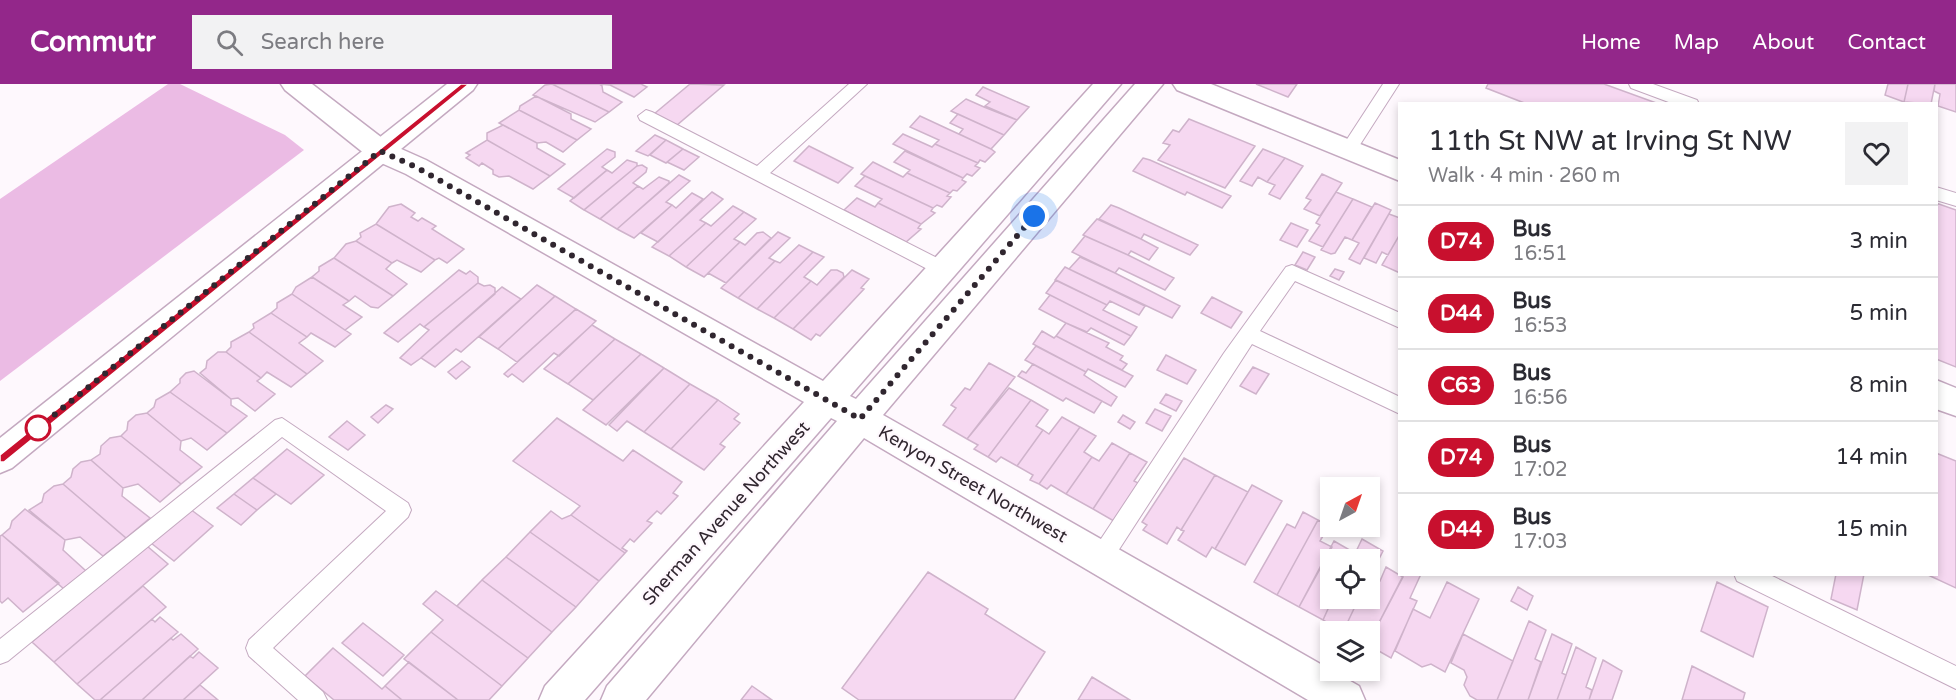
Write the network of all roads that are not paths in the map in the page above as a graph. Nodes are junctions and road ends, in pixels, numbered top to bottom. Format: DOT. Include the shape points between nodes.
graph roads {
  1 [pos="294,84"];
  2 [pos="464,84"];
  3 [pos="859,84"];
  4 [pos="1108,84"];
  5 [pos="1150,84"];
  6 [pos="1186,84"];
  7 [pos="1390,84"];
  8 [pos="1637,84"];
  9 [pos="1686,102"];
  10 [pos="646,116"];
  11 [pos="1348,150"];
  12 [pos="380,151"];
  13 [pos="1398,170"];
  14 [pos="758,174"];
  15 [pos="1938,193"];
  16 [pos="1956,200"];
  17 [pos="943,269"];
  18 [pos="1398,320"];
  19 [pos="1249,334"];
  20 [pos="1938,395"];
  21 [pos="827,399"];
  22 [pos="1956,402"];
  23 [pos="1398,405"];
  24 [pos="860,419"];
  25 [pos="0,459"];
  26 [pos="1101,558"];
  27 [pos="1749,576"];
  28 [pos="0,653"];
  29 [pos="1956,678"];
  30 [pos="315,700"];
  31 [pos="559,700"];
  32 [pos="621,700"];
  33 [pos="1345,700"];
  1 -- 12 [label="main road, Kenyon Street Northwest"];
  2 -- 12 [label="main road"];
  3 -- 14 [label="lane"];
  4 -- 17 [label="main road, Sherman Avenue Northwest"];
  5 -- 24 [label="main road, Sherman Avenue Northwest"];
  6 -- 11 [label="main road"];
  7 -- 11 [label="lane"];
  8 -- 9 [label="lane"];
  10 -- 14 [label="lane"];
  11 -- 13 [label="main road"];
  12 -- 21 [label="main road, Kenyon Street Northwest" via="416,167"];
  12 -- 25 [label="main road"];
  14 -- 17 [label="lane"];
  15 -- 16 [label="lane"];
  17 -- 21 [label="main road, Sherman Avenue Northwest"];
  18 -- 19 [label="lane" via="1292,272"];
  19 -- 23 [label="lane"];
  19 -- 26 [label="lane"];
  20 -- 22 [label="main road"];
  21 -- 24 [label="main road, Kenyon Street Northwest"];
  21 -- 31 [label="main road, Sherman Avenue Northwest"];
  24 -- 26 [label="main road, Kenyon Street Northwest"];
  24 -- 32 [label="main road, Sherman Avenue Northwest"];
  26 -- 33 [label="main road, Kenyon Street Northwest"];
  27 -- 29 [label="lane"];
  28 -- 30 [label="lane" via="282,426 400,510 256,648"];
}
